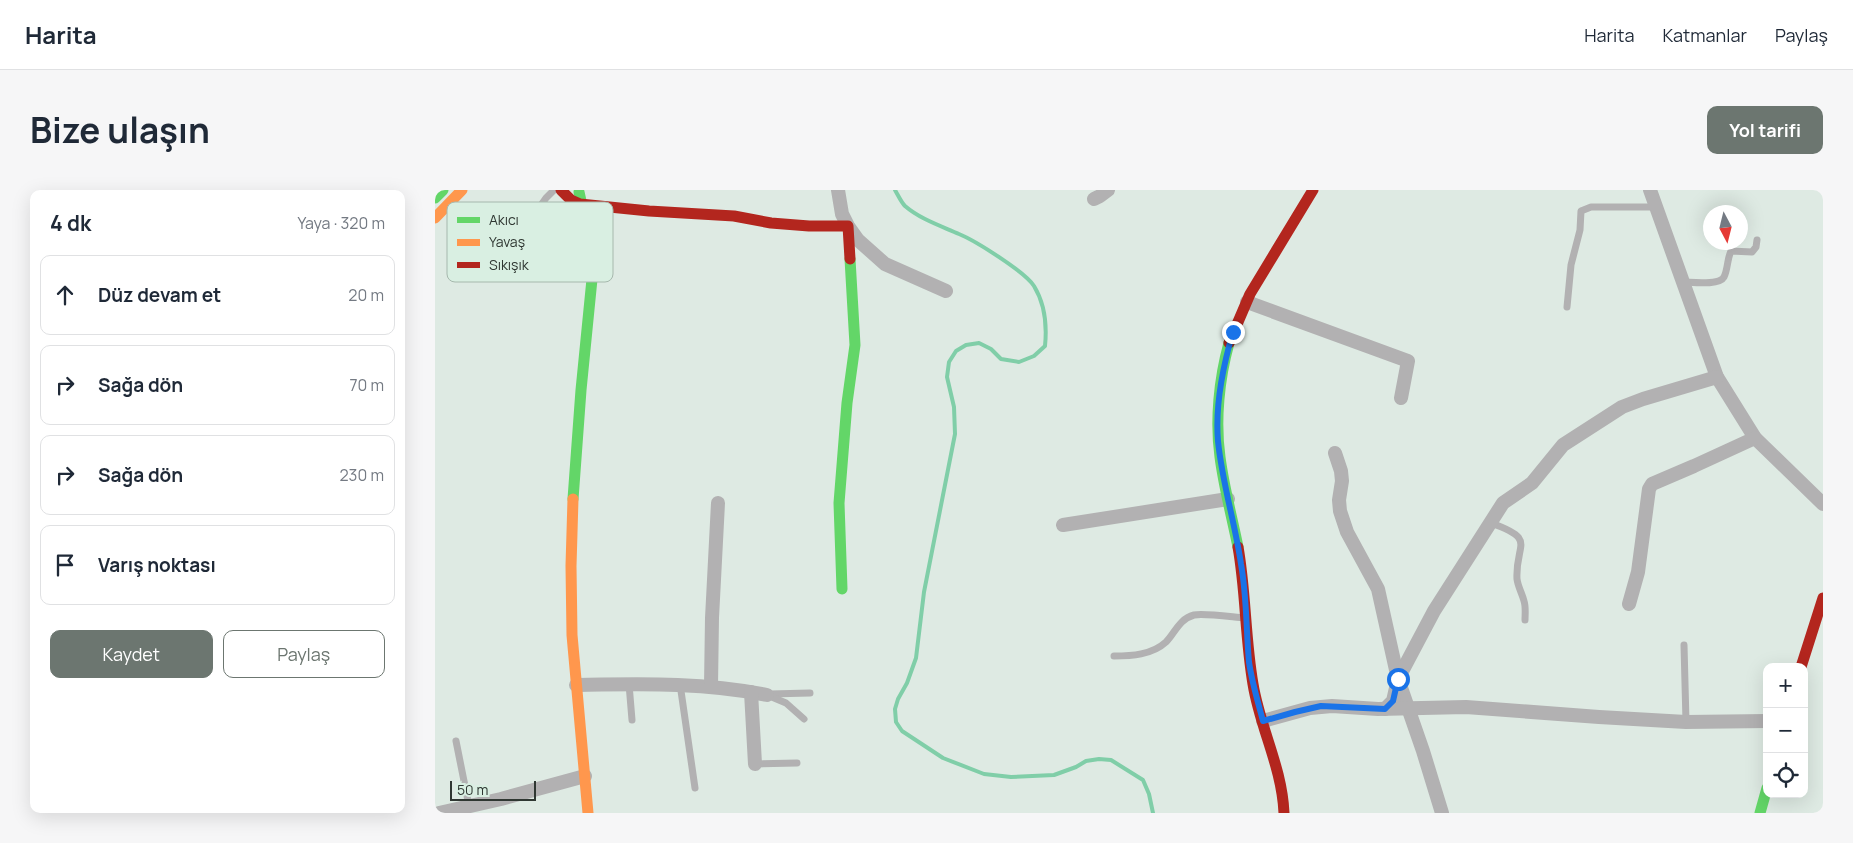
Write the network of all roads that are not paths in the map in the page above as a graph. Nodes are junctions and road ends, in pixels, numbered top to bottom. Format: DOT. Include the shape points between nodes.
graph roads {
  1 [pos="443,190"];
  2 [pos="462,190"];
  3 [pos="554,190"];
  4 [pos="561,190"];
  5 [pos="838,190"];
  6 [pos="1107,190"];
  7 [pos="1313,190"];
  8 [pos="1650,190"];
  9 [pos="435,198"];
  10 [pos="1094,199"];
  11 [pos="450,202"];
  12 [pos="543,202"];
  13 [pos="576,202"];
  14 [pos="447,206"];
  15 [pos="613,207"];
  16 [pos="1656,207"];
  17 [pos="435,218"];
  18 [pos="848,226"];
  19 [pos="1757,240"];
  20 [pos="592,282"];
  21 [pos="1682,282"];
  22 [pos="946,291"];
  23 [pos="1247,302"];
  24 [pos="1567,307"];
  25 [pos="1717,377"];
  26 [pos="1401,398"];
  27 [pos="1755,438"];
  28 [pos="1335,454"];
  29 [pos="1228,499"];
  30 [pos="718,503"];
  31 [pos="1823,504"];
  32 [pos="1491,523"];
  33 [pos="1063,526"];
  34 [pos="842,589"];
  35 [pos="1823,598"];
  36 [pos="1629,604"];
  37 [pos="1247,618"];
  38 [pos="1525,620"];
  39 [pos="1683,645"];
  40 [pos="1114,656"];
  41 [pos="1802,663"];
  42 [pos="1398,679"];
  43 [pos="629,684"];
  44 [pos="680,684"];
  45 [pos="576,685"];
  46 [pos="711,686"];
  47 [pos="751,692"];
  48 [pos="811,692"];
  49 [pos="767,695"];
  50 [pos="1408,708"];
  51 [pos="1385,709"];
  52 [pos="804,719"];
  53 [pos="632,720"];
  54 [pos="1263,721"];
  55 [pos="1763,721"];
  56 [pos="1686,722"];
  57 [pos="456,741"];
  58 [pos="797,762"];
  59 [pos="755,764"];
  60 [pos="585,776"];
  61 [pos="695,788"];
  62 [pos="1764,798"];
  63 [pos="469,806"];
  64 [pos="439,813"];
  65 [pos="588,813"];
  66 [pos="1284,813"];
  67 [pos="1442,813"];
  68 [pos="1760,813"];
  1 -- 9 [label="street"];
  2 -- 11 [label="street"];
  3 -- 12 [label="lane"];
  4 -- 13 [label="street"];
  5 -- 18 [label="street" via="842,214"];
  6 -- 10 [label="street"];
  7 -- 23 [label="street"];
  8 -- 16 [label="street"];
  14 -- 17 [label="street"];
  15 -- 18 [label="street" via="734,216 781,224"];
  16 -- 21 [label="street"];
  16 -- 24 [label="lane" via="1581,211"];
  18 -- 22 [label="street" via="858,240 885,264"];
  18 -- 34 [label="street" via="855,345 839,503"];
  19 -- 21 [label="lane" via="1752,252 1731,251 1721,281"];
  20 -- 45 [label="street" via="574,495 571,612"];
  21 -- 25 [label="street"];
  23 -- 26 [label="street" via="1408,361"];
  23 -- 29 [label="street" via="1233,332 1219,407 1218,439"];
  25 -- 27 [label="street"];
  25 -- 32 [label="street" via="1636,402 1573,438 1556,453 1532,484 1503,503"];
  27 -- 31 [label="street"];
  27 -- 36 [label="street" via="1652,484 1638,572"];
  28 -- 42 [label="street" via="1343,481 1340,511 1347,532 1377,589"];
  29 -- 33 [label="street"];
  29 -- 37 [label="street" via="1241,563"];
  30 -- 46 [label="street"];
  32 -- 38 [label="lane" via="1511,530 1521,541 1517,576 1525,602"];
  32 -- 42 [label="street" via="1435,611"];
  35 -- 41 [label="street"];
  37 -- 40 [label="lane" via="1195,615 1180,623 1166,642 1157,648 1135,655"];
  37 -- 54 [label="street" via="1249,662"];
  39 -- 56 [label="lane"];
  42 -- 50 [label="street"];
  42 -- 51 [label="street" via="1393,701"];
  43 -- 44 [label="street"];
  43 -- 45 [label="street"];
  43 -- 53 [label="lane"];
  44 -- 46 [label="street"];
  44 -- 61 [label="lane"];
  45 -- 60 [label="street"];
  46 -- 47 [label="street"];
  47 -- 49 [label="street"];
  47 -- 59 [label="street"];
  48 -- 49 [label="lane"];
  49 -- 52 [label="lane" via="786,703"];
  50 -- 51 [label="street"];
  50 -- 56 [label="street" via="1465,707"];
  50 -- 67 [label="street"];
  51 -- 54 [label="street" via="1321,706"];
  54 -- 66 [label="street" via="1280,782"];
  55 -- 56 [label="street"];
  57 -- 63 [label="lane"];
  58 -- 59 [label="lane"];
  60 -- 63 [label="street"];
  60 -- 65 [label="street"];
  62 -- 68 [label="street"];
  63 -- 64 [label="street"];
}
